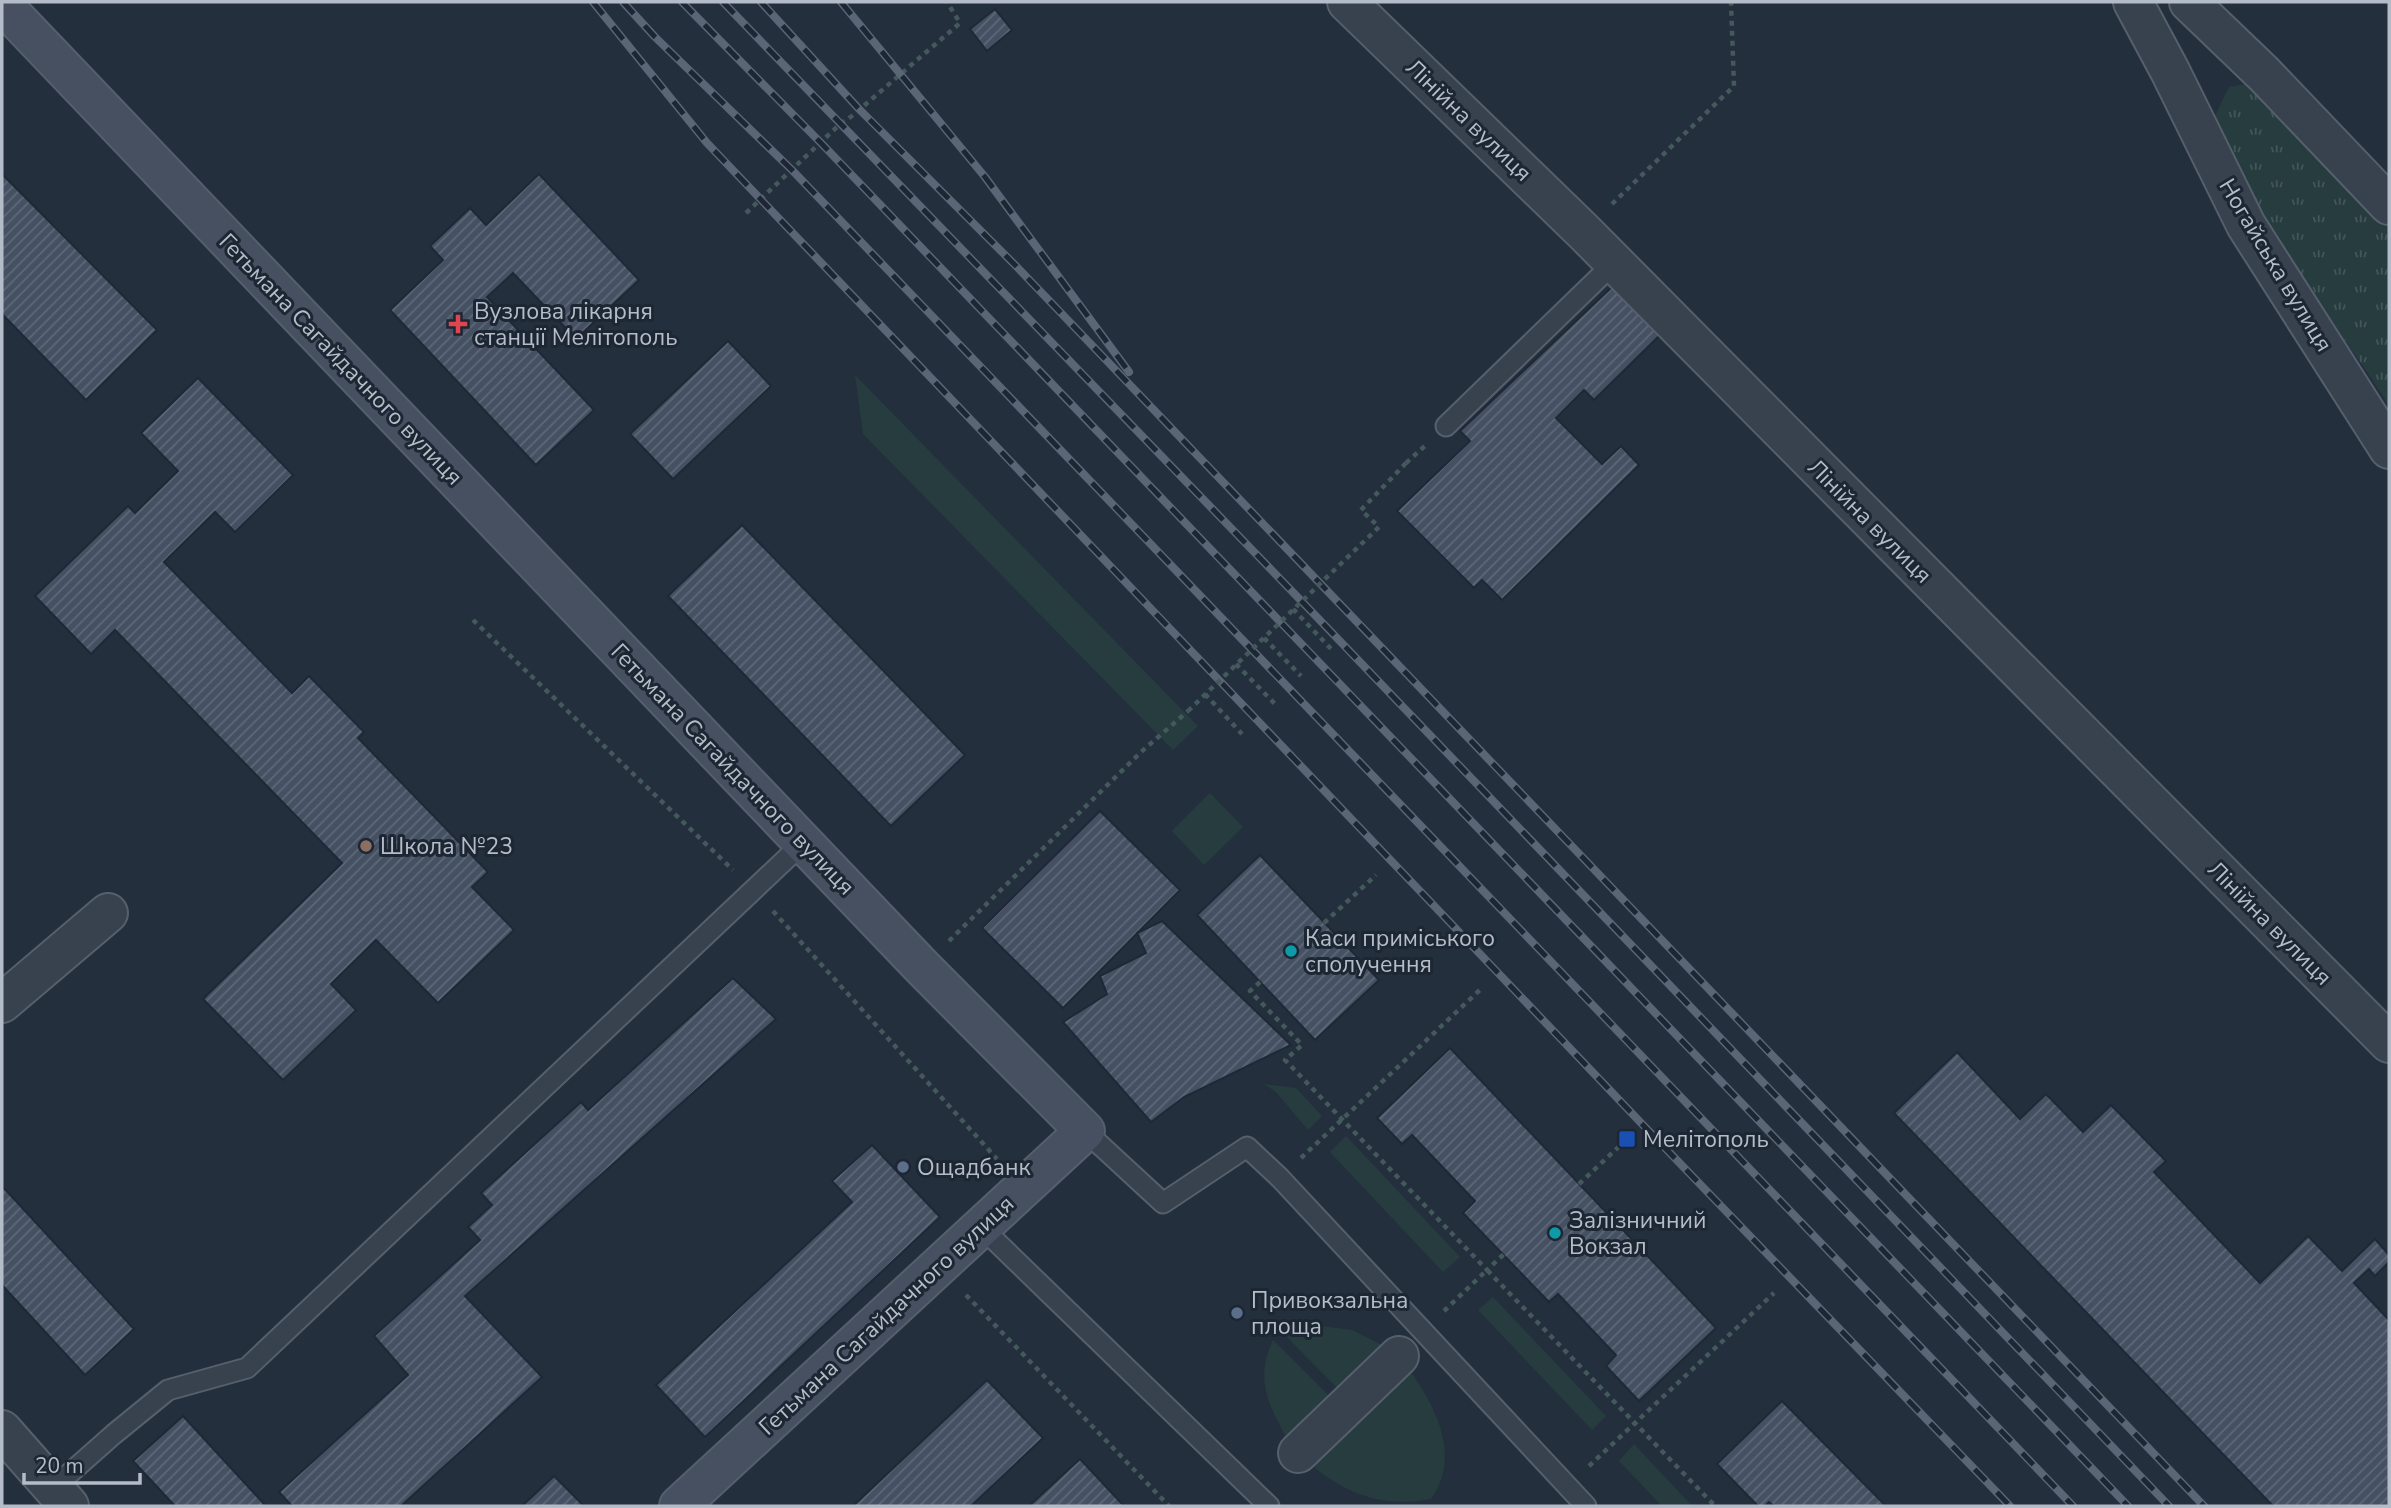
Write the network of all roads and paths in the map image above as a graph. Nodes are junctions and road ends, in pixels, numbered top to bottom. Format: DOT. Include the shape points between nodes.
graph roads {
  1 [pos="947,2"];
  2 [pos="1347,2"];
  3 [pos="1731,2"];
  4 [pos="2133,2"];
  5 [pos="2189,2"];
  6 [pos="2,4"];
  7 [pos="2389,205"];
  8 [pos="746,214"];
  9 [pos="1584,232"];
  10 [pos="1614,263"];
  11 [pos="1446,426"];
  12 [pos="2389,449"];
  13 [pos="1406,463"];
  14 [pos="1293,610"];
  15 [pos="1264,638"];
  16 [pos="1334,652"];
  17 [pos="1237,664"];
  18 [pos="1301,677"];
  19 [pos="1205,694"];
  20 [pos="1276,705"];
  21 [pos="1242,734"];
  22 [pos="803,843"];
  23 [pos="1376,875"];
  24 [pos="108,913"];
  25 [pos="1324,923"];
  26 [pos="922,967"];
  27 [pos="1260,982"];
  28 [pos="1483,987"];
  29 [pos="2,1003"];
  30 [pos="2389,1043"];
  31 [pos="1341,1120"];
  32 [pos="1085,1131"];
  33 [pos="1627,1139"];
  34 [pos="1280,1178"];
  35 [pos="1579,1184"];
  36 [pos="981,1227"];
  37 [pos="1504,1254"];
  38 [pos="939,1266"];
  39 [pos="1487,1270"];
  40 [pos="1774,1293"];
  41 [pos="1411,1343"];
  42 [pos="1634,1423"];
  43 [pos="2,1430"];
  44 [pos="1298,1452"];
  45 [pos="1567,1486"];
  46 [pos="61,1497"];
  47 [pos="679,1506"];
  48 [pos="1169,1506"];
  49 [pos="1269,1506"];
  50 [pos="1586,1506"];
  51 [pos="1715,1506"];
  1 -- 8 [label="path" via="960,23 840,124"];
  2 -- 9 [label="street, Лінійна вулиця"];
  3 -- 9 [label="path" via="1734,86"];
  4 -- 12 [label="street, Ногайська вулиця" via="2246,225"];
  5 -- 7 [label="street"];
  6 -- 22 [label="street, Гетьмана Сагайдачного вулиця"];
  9 -- 10 [label="street, Лінійна вулиця"];
  10 -- 11 [label="lane"];
  10 -- 30 [label="street, Лінійна вулиця"];
  13 -- 14 [label="path, bridge" via="1362,510 1379,527"];
  14 -- 15 [label="path, bridge"];
  14 -- 16 [label="path"];
  15 -- 17 [label="path, bridge"];
  15 -- 18 [label="path"];
  17 -- 19 [label="path, bridge"];
  17 -- 20 [label="path"];
  19 -- 21 [label="path"];
  19 -- 26 [label="path, bridge"];
  22 -- 26 [label="street, Гетьмана Сагайдачного вулиця"];
  22 -- 46 [label="lane" via="247,1368 168,1390 114,1434"];
  23 -- 25 [label="path"];
  24 -- 29 [label="street"];
  26 -- 32 [label="street, Гетьмана Сагайдачного вулиця"];
  27 -- 31 [label="path" via="1250,991 1301,1045 1285,1060"];
  28 -- 31 [label="path"];
  31 -- 34 [label="path"];
  31 -- 39 [label="path"];
  32 -- 34 [label="lane" via="1163,1203 1247,1147"];
  32 -- 36 [label="street, Гетьмана Сагайдачного вулиця"];
  33 -- 35 [label="path"];
  34 -- 41 [label="lane"];
  36 -- 38 [label="street, Гетьмана Сагайдачного вулиця"];
  36 -- 49 [label="lane"];
  37 -- 39 [label="path"];
  38 -- 47 [label="street, Гетьмана Сагайдачного вулиця"];
  38 -- 48 [label="path"];
  39 -- 41 [label="path"];
  39 -- 42 [label="path"];
  40 -- 42 [label="path"];
  41 -- 44 [label="street"];
  41 -- 45 [label="lane"];
  42 -- 45 [label="path"];
  42 -- 51 [label="path"];
  43 -- 46 [label="street"];
  45 -- 50 [label="lane"];
}
